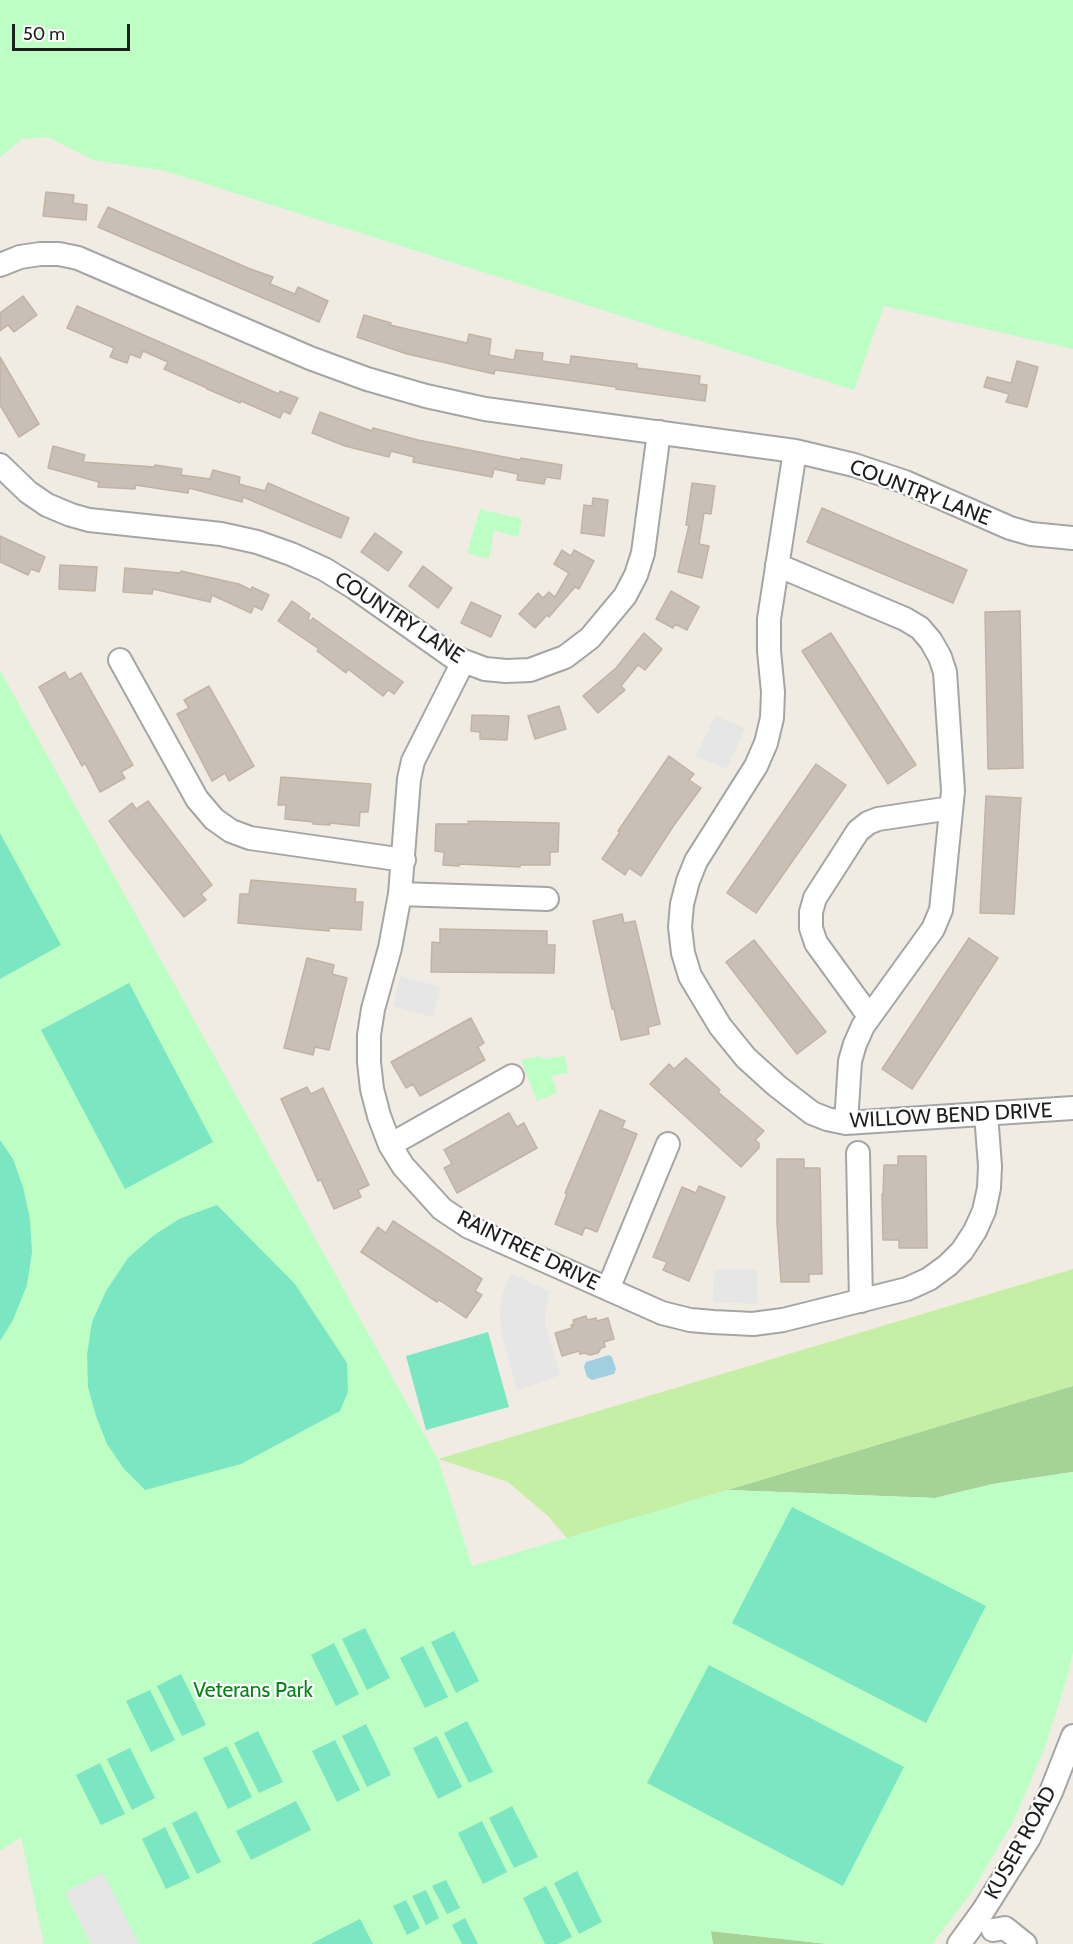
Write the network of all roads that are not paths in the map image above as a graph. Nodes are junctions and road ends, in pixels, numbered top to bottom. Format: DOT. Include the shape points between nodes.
graph roads {
  1 [pos="0,265"];
  2 [pos="659,432"];
  3 [pos="795,451"];
  4 [pos="0,465"];
  5 [pos="1073,538"];
  6 [pos="777,565"];
  7 [pos="120,660"];
  8 [pos="463,662"];
  9 [pos="951,808"];
  10 [pos="404,860"];
  11 [pos="400,894"];
  12 [pos="547,899"];
  13 [pos="869,1016"];
  14 [pos="512,1076"];
  15 [pos="1073,1108"];
  16 [pos="986,1114"];
  17 [pos="846,1123"];
  18 [pos="668,1144"];
  19 [pos="390,1145"];
  20 [pos="858,1153"];
  21 [pos="608,1289"];
  22 [pos="861,1301"];
  23 [pos="1073,1736"];
  24 [pos="989,1931"];
  25 [pos="959,1944"];
  26 [pos="1025,1944"];
  1 -- 2 [label="street, COUNTRY LANE" via="40,254 78,258 367,380 485,409"];
  2 -- 3 [label="street, COUNTRY LANE"];
  2 -- 8 [label="street, COUNTRY LANE" via="643,553 636,575 625,596 590,638 565,657 530,670 485,669"];
  3 -- 5 [label="street, COUNTRY LANE" via="905,482 1010,528"];
  3 -- 6 [label="street, WILLOW BEND DRIVE"];
  4 -- 8 [label="street, COUNTRY LANE" via="28,492 71,515 221,534 291,554 355,588"];
  6 -- 9 [label="street" via="905,619 931,641 945,672"];
  6 -- 17 [label="street, WILLOW BEND DRIVE" via="769,619 772,718 756,766 696,861 688,881 681,916 683,953 700,996 746,1058 813,1113"];
  7 -- 10 [label="street" via="197,799 231,831 250,838"];
  8 -- 10 [label="street, RAINTREE DRIVE" via="413,761"];
  9 -- 13 [label="street" via="941,910 933,928"];
  9 -- 13 [label="street" via="868,823 858,831 815,898 811,928 816,943"];
  10 -- 11 [label="street, RAINTREE DRIVE"];
  11 -- 12 [label="street"];
  11 -- 19 [label="street, RAINTREE DRIVE" via="369,1035 372,1089"];
  13 -- 17 [label="street" via="850,1061"];
  14 -- 19 [label="street"];
  15 -- 16 [label="street, WILLOW BEND DRIVE"];
  16 -- 17 [label="street, WILLOW BEND DRIVE"];
  16 -- 22 [label="street, RAINTREE DRIVE" via="989,1188 984,1211 962,1251 929,1279"];
  18 -- 21 [label="street"];
  19 -- 21 [label="street, RAINTREE DRIVE" via="403,1166 442,1209 469,1227"];
  20 -- 22 [label="street"];
  21 -- 22 [label="street, RAINTREE DRIVE" via="662,1313 723,1323 783,1320"];
  23 -- 24 [label="street, KUSER ROAD" via="1051,1792 1010,1870"];
  24 -- 25 [label="street, KUSER ROAD"];
  24 -- 26 [label="street" via="1005,1928"];
}
